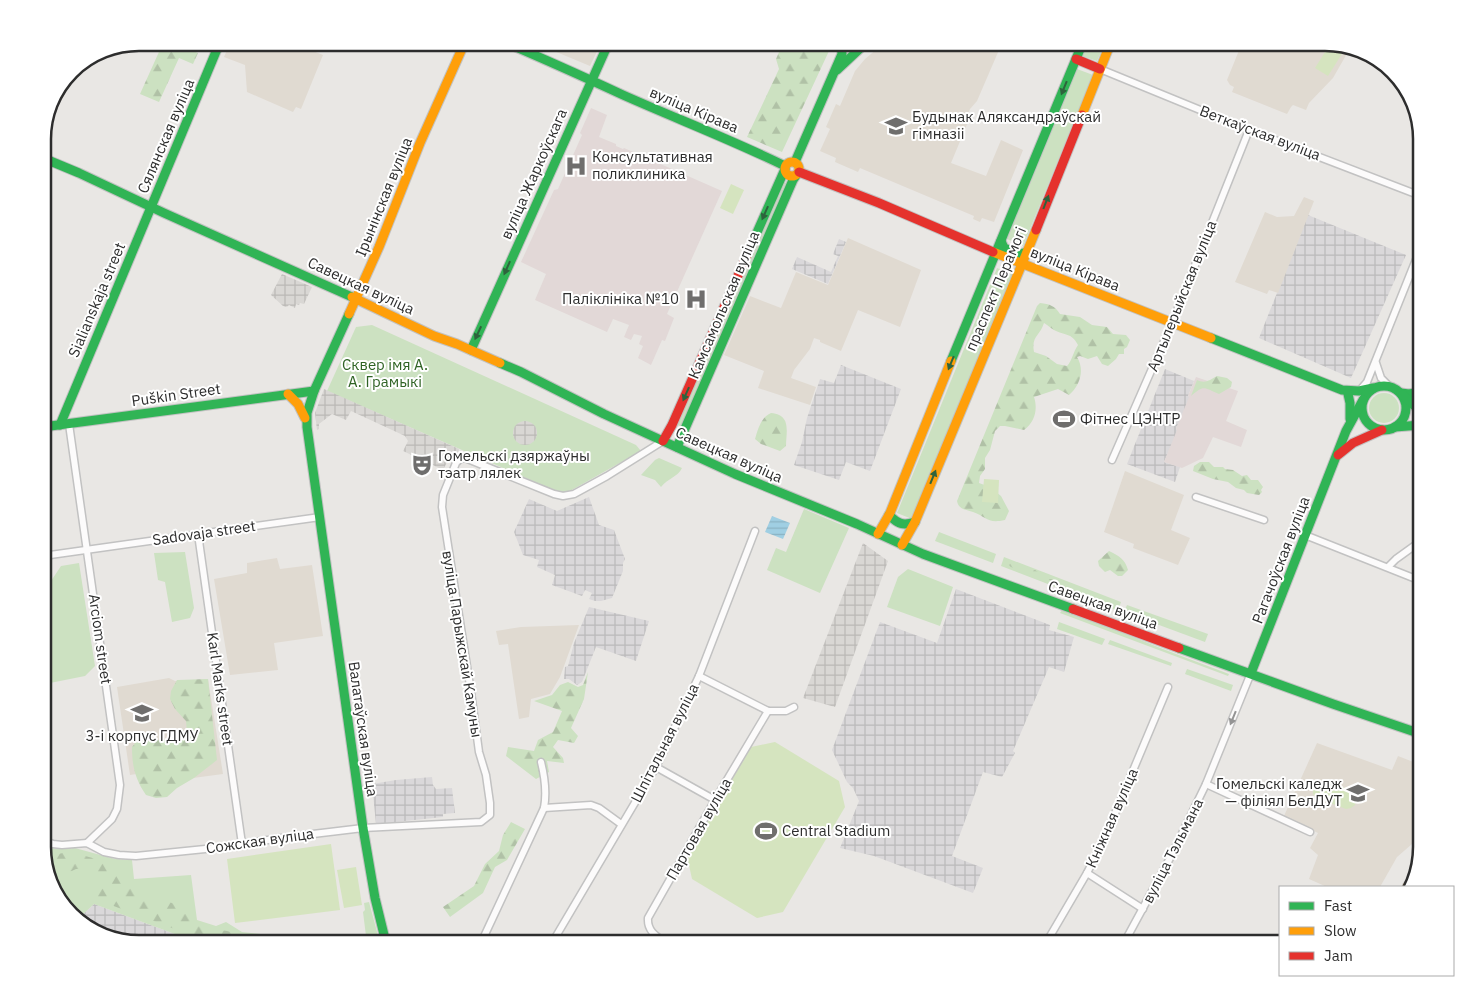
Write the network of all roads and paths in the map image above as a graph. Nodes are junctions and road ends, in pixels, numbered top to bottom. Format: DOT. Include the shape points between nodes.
graph roads {
  1 [pos="216,51"];
  2 [pos="461,51"];
  3 [pos="525,51"];
  4 [pos="604,51"];
  5 [pos="842,51"];
  6 [pos="856,51"];
  7 [pos="1079,51"];
  8 [pos="1107,51"];
  9 [pos="842,54"];
  10 [pos="853,54"];
  11 [pos="1076,59"];
  12 [pos="1100,69"];
  13 [pos="835,72"];
  14 [pos="592,80"];
  15 [pos="1250,130"];
  16 [pos="51,161"];
  17 [pos="795,162"];
  18 [pos="785,167"];
  19 [pos="798,173"];
  20 [pos="1413,193"];
  21 [pos="151,206"];
  22 [pos="1000,241"];
  23 [pos="1027,252"];
  24 [pos="996,253"];
  25 [pos="991,263"];
  26 [pos="1022,263"];
  27 [pos="1413,270"];
  28 [pos="1017,274"];
  29 [pos="735,281"];
  30 [pos="747,286"];
  31 [pos="356,298"];
  32 [pos="1172,323"];
  33 [pos="470,350"];
  34 [pos="1376,362"];
  35 [pos="1370,385"];
  36 [pos="1389,386"];
  37 [pos="314,391"];
  38 [pos="1345,392"];
  39 [pos="1401,393"];
  40 [pos="288,394"];
  41 [pos="1413,394"];
  42 [pos="1413,402"];
  43 [pos="1361,407"];
  44 [pos="1413,409"];
  45 [pos="1405,414"];
  46 [pos="306,421"];
  47 [pos="1350,422"];
  48 [pos="65,424"];
  49 [pos="672,425"];
  50 [pos="51,426"];
  51 [pos="1413,426"];
  52 [pos="1395,427"];
  53 [pos="685,430"];
  54 [pos="1382,430"];
  55 [pos="663,441"];
  56 [pos="677,447"];
  57 [pos="650,450"];
  58 [pos="1336,458"];
  59 [pos="1112,460"];
  60 [pos="1196,497"];
  61 [pos="889,515"];
  62 [pos="320,517"];
  63 [pos="1264,520"];
  64 [pos="915,522"];
  65 [pos="755,531"];
  66 [pos="198,534"];
  67 [pos="878,534"];
  68 [pos="1305,535"];
  69 [pos="902,544"];
  70 [pos="1413,547"];
  71 [pos="87,550"];
  72 [pos="51,555"];
  73 [pos="1388,567"];
  74 [pos="1413,577"];
  75 [pos="1251,673"];
  76 [pos="700,676"];
  77 [pos="1168,687"];
  78 [pos="794,707"];
  79 [pos="768,711"];
  80 [pos="1413,731"];
  81 [pos="541,762"];
  82 [pos="656,767"];
  83 [pos="1206,784"];
  84 [pos="715,800"];
  85 [pos="544,808"];
  86 [pos="481,822"];
  87 [pos="622,824"];
  88 [pos="364,828"];
  89 [pos="1310,832"];
  90 [pos="51,843"];
  91 [pos="88,843"];
  92 [pos="242,844"];
  93 [pos="1087,874"];
  94 [pos="1143,908"];
  95 [pos="384,935"];
  96 [pos="485,935"];
  97 [pos="557,935"];
  98 [pos="656,935"];
  99 [pos="1051,935"];
  100 [pos="1129,935"];
  1 -- 21 [label="main road, Сялянская вуліца"];
  2 -- 31 [label="main road, Ірынінская вуліца"];
  3 -- 14 [label="main road, вуліца Кірава"];
  4 -- 14 [label="main road"];
  5 -- 9 [label="main road"];
  6 -- 10 [label="main road"];
  7 -- 11 [label="main road, праспект Перамогі"];
  8 -- 12 [label="main road, праспект Перамогі"];
  9 -- 10 [label="main road"];
  9 -- 13 [label="main road"];
  10 -- 13 [label="main road"];
  11 -- 12 [label="main road"];
  11 -- 22 [label="main road, праспект Перамогі, one-way"];
  12 -- 15 [label="street, Веткаўская вуліца"];
  23 -- 12 [label="main road, праспект Перамогі, one-way"];
  13 -- 17 [label="main road"];
  14 -- 18 [label="main road, вуліца Кірава"];
  14 -- 33 [label="main road, one-way"];
  15 -- 20 [label="street, Веткаўская вуліца"];
  15 -- 32 [label="street, Артылерыйская вуліца"];
  16 -- 21 [label="main road, Савецкая вуліца"];
  17 -- 18 [label="main road"];
  17 -- 19 [label="main road"];
  18 -- 19 [label="main road" via="790,176"];
  18 -- 29 [label="main road, Камсамольская вуліца, one-way"];
  19 -- 24 [label="main road, вуліца Кірава" via="879,203"];
  19 -- 30 [label="main road, Камсамольская вуліца"];
  21 -- 31 [label="main road, Савецкая вуліца"];
  21 -- 48 [label="main road, Сялянская вуліца"];
  22 -- 23 [label="main road" via="1004,248 1020,254"];
  22 -- 24 [label="main road, праспект Перамогі"];
  23 -- 26 [label="main road, праспект Перамогі"];
  24 -- 25 [label="main road, праспект Перамогі"];
  24 -- 26 [label="main road, вуліца Кірава"];
  25 -- 28 [label="main road" via="999,261 1011,266"];
  25 -- 61 [label="main road, праспект Перамогі, one-way"];
  26 -- 28 [label="main road, праспект Перамогі"];
  26 -- 32 [label="main road, вуліца Кірава"];
  27 -- 34 [label="street"];
  64 -- 28 [label="main road, праспект Перамогі, one-way"];
  29 -- 30 [label="main road"];
  29 -- 49 [label="main road, Камсамольская вуліца, one-way"];
  30 -- 53 [label="main road, Камсамольская вуліца"];
  31 -- 33 [label="main road, Савецкая вуліца"];
  31 -- 37 [label="main road, Ірынінская вуліца"];
  32 -- 38 [label="main road, вуліца Кірава"];
  32 -- 59 [label="street, Артылерыйская вуліца"];
  33 -- 55 [label="main road, Савецкая вуліца"];
  34 -- 35 [label="street"];
  34 -- 36 [label="street" via="1381,378"];
  35 -- 36 [label="main road"];
  35 -- 38 [label="main road, вуліца Кірава" via="1359,391"];
  35 -- 43 [label="main road"];
  36 -- 39 [label="main road"];
  37 -- 40 [label="main road, Puškin Street"];
  37 -- 46 [label="main road, Валатаўская вуліца"];
  38 -- 43 [label="main road, вуліца Кірава"];
  38 -- 47 [label="main road" via="1350,403"];
  39 -- 41 [label="main road"];
  39 -- 42 [label="main road"];
  39 -- 45 [label="main road" via="1405,399"];
  40 -- 46 [label="main road" via="298,404"];
  40 -- 48 [label="main road, Puškin Street"];
  43 -- 47 [label="main road, Рагачоўская вуліца"];
  43 -- 54 [label="main road" via="1368,422"];
  44 -- 45 [label="main road"];
  45 -- 52 [label="main road"];
  46 -- 62 [label="main road, Валатаўская вуліца"];
  47 -- 58 [label="main road, Рагачоўская вуліца"];
  48 -- 50 [label="main road, Puškin Street"];
  48 -- 71 [label="street, Arciom street"];
  49 -- 53 [label="main road"];
  49 -- 55 [label="main road, Камсамольская вуліца"];
  51 -- 52 [label="main road"];
  52 -- 54 [label="main road"];
  53 -- 56 [label="main road, Камсамольская вуліца"];
  54 -- 58 [label="main road" via="1353,444"];
  55 -- 56 [label="main road, Савецкая вуліца"];
  55 -- 57 [label="street"];
  56 -- 57 [label="street" via="662,446"];
  56 -- 67 [label="main road, Савецкая вуліца"];
  57 -- 86 [label="street, вуліца Парыжскай Камуны" via="574,494 563,496 465,458 456,463 443,494 442,508 479,752 490,803 490,815"];
  58 -- 68 [label="main road, Рагачоўская вуліца"];
  60 -- 63 [label="street"];
  61 -- 64 [label="main road" via="906,525"];
  61 -- 67 [label="main road, праспект Перамогі"];
  62 -- 66 [label="street, Sadovaja street"];
  62 -- 88 [label="main road, Валатаўская вуліца"];
  64 -- 69 [label="main road, праспект Перамогі"];
  65 -- 76 [label="street, Шпітальная вуліца"];
  66 -- 71 [label="street, Sadovaja street"];
  66 -- 92 [label="street, Karl Marks street"];
  67 -- 69 [label="main road, Савецкая вуліца"];
  68 -- 73 [label="street"];
  68 -- 75 [label="main road, Рагачоўская вуліца"];
  69 -- 75 [label="main road, Савецкая вуліца"];
  70 -- 73 [label="street"];
  71 -- 72 [label="street, Sadovaja street"];
  71 -- 91 [label="street, Arciom street" via="120,785 118,809"];
  73 -- 74 [label="street"];
  75 -- 80 [label="main road, Савецкая вуліца"];
  75 -- 83 [label="street, вуліца Тэльмана, one-way"];
  76 -- 79 [label="street"];
  76 -- 82 [label="street, Шпітальная вуліца"];
  77 -- 93 [label="street, Кніжная вуліца"];
  78 -- 79 [label="street" via="786,711"];
  79 -- 84 [label="street, Партовая вуліца"];
  81 -- 85 [label="street" via="546,794"];
  82 -- 84 [label="street"];
  82 -- 87 [label="street, Шпітальная вуліца"];
  83 -- 89 [label="street"];
  83 -- 94 [label="street, вуліца Тэльмана"];
  84 -- 98 [label="street, Партовая вуліца" via="648,918 650,930"];
  85 -- 87 [label="street" via="591,805"];
  85 -- 96 [label="street"];
  86 -- 88 [label="street, Сожская вуліца"];
  87 -- 97 [label="street, Шпітальная вуліца"];
  88 -- 92 [label="street, Сожская вуліца"];
  88 -- 95 [label="main road, Валатаўская вуліца" via="374,898"];
  90 -- 91 [label="street, Сожская вуліца"];
  91 -- 92 [label="street, Сожская вуліца" via="119,856"];
  93 -- 94 [label="street"];
  93 -- 99 [label="street, Кніжная вуліца"];
  94 -- 100 [label="street, вуліца Тэльмана"];
}
